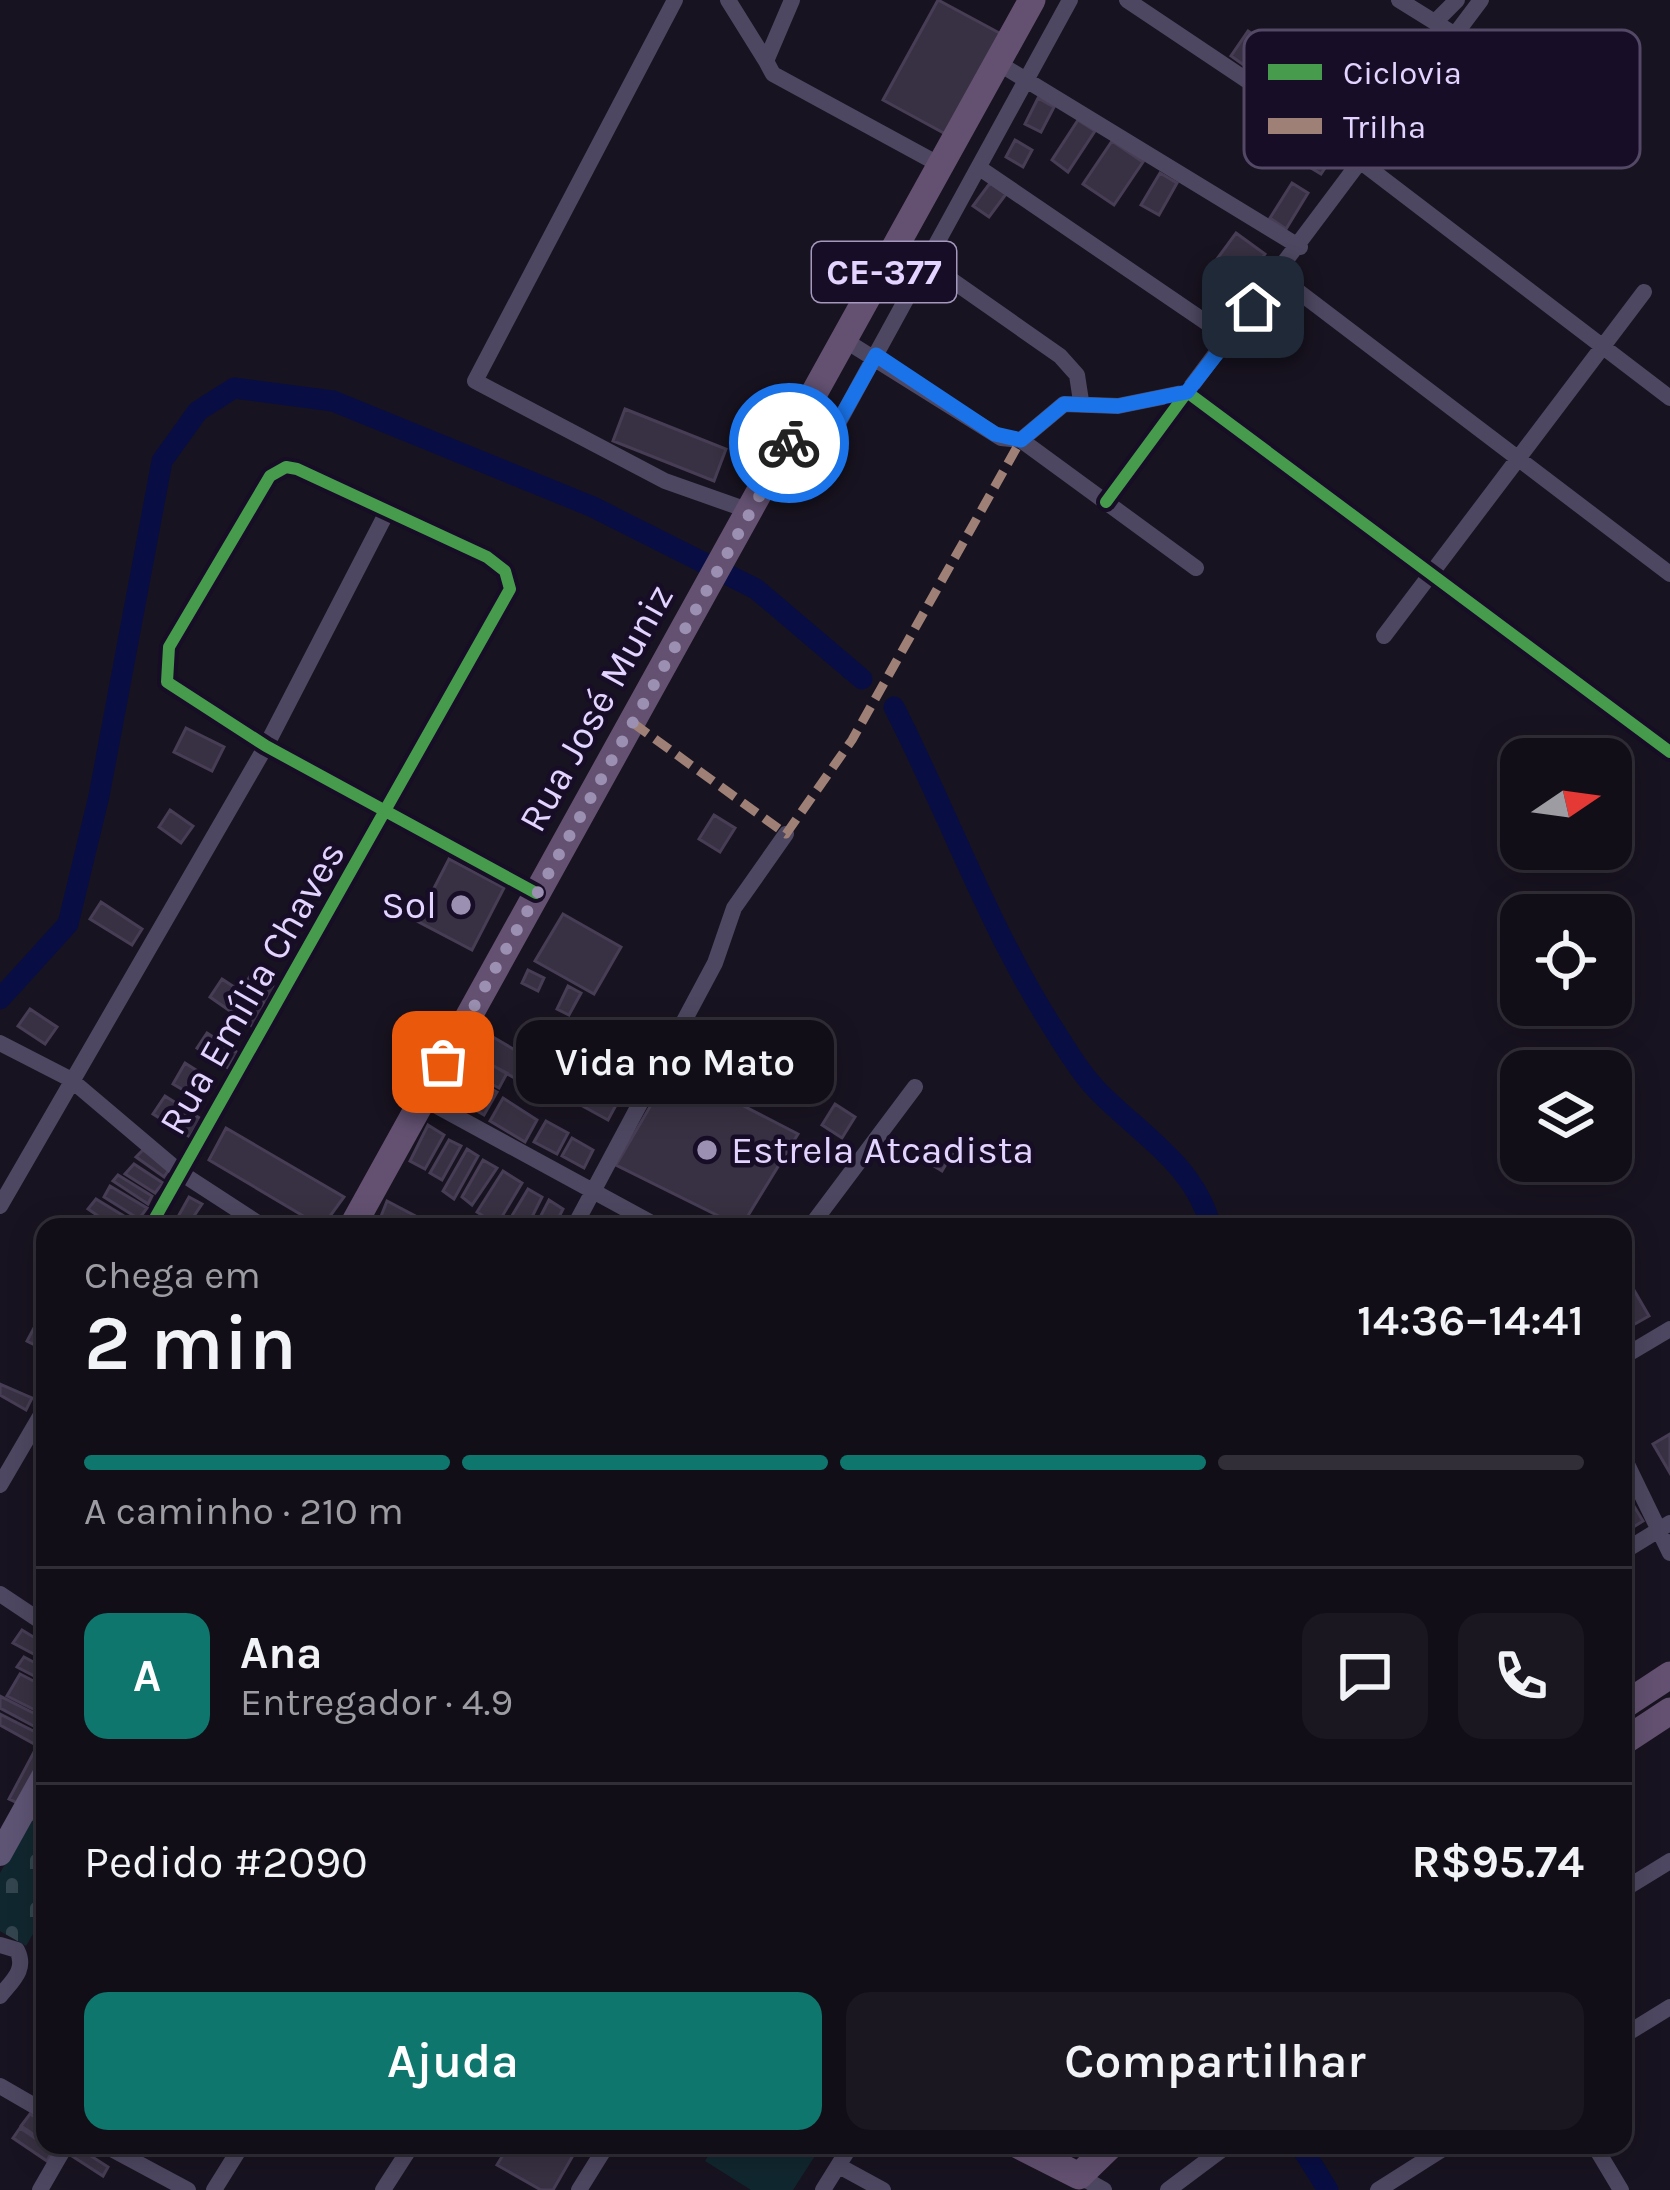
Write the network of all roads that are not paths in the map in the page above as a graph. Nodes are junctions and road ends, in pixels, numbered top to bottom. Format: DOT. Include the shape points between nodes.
graph roads {
  1 [pos="675,0"];
  2 [pos="728,0"];
  3 [pos="792,0"];
  4 [pos="1032,0"];
  5 [pos="1070,0"];
  6 [pos="1127,0"];
  7 [pos="1399,0"];
  8 [pos="1457,0"];
  9 [pos="1481,0"];
  10 [pos="1435,22"];
  11 [pos="1448,30"];
  12 [pos="1461,30"];
  13 [pos="766,62"];
  14 [pos="998,63"];
  15 [pos="1244,78"];
  16 [pos="1029,79"];
  17 [pos="941,166"];
  18 [pos="1356,168"];
  19 [pos="1368,168"];
  20 [pos="981,169"];
  21 [pos="900,244"];
  22 [pos="1300,248"];
  23 [pos="929,260"];
  24 [pos="1278,276"];
  25 [pos="1645,292"];
  26 [pos="1228,338"];
  27 [pos="846,341"];
  28 [pos="1602,348"];
  29 [pos="876,355"];
  30 [pos="1187,392"];
  31 [pos="1670,398"];
  32 [pos="1082,401"];
  33 [pos="1021,440"];
  34 [pos="790,441"];
  35 [pos="1517,459"];
  36 [pos="1106,502"];
  37 [pos="750,511"];
  38 [pos="387,512"];
  39 [pos="1196,568"];
  40 [pos="1433,571"];
  41 [pos="1670,574"];
  42 [pos="1384,636"];
  43 [pos="1667,743"];
  44 [pos="266,746"];
  45 [pos="386,814"];
  46 [pos="786,834"];
  47 [pos="536,893"];
  48 [pos="0,1043"];
  49 [pos="70,1079"];
  50 [pos="914,1087"];
  51 [pos="424,1099"];
  52 [pos="181,1172"];
  53 [pos="596,1190"];
  54 [pos="0,1206"];
  55 [pos="155,1218"];
  56 [pos="250,1218"];
  57 [pos="357,1218"];
  58 [pos="579,1218"];
  59 [pos="643,1218"];
  60 [pos="817,1218"];
  61 [pos="1670,1329"];
  62 [pos="1632,1352"];
  63 [pos="36,1423"];
  64 [pos="1632,1472"];
  65 [pos="0,1485"];
  66 [pos="1663,1527"];
  67 [pos="1632,1546"];
  68 [pos="1670,1553"];
  69 [pos="0,1594"];
  70 [pos="36,1618"];
  71 [pos="1670,1675"];
  72 [pos="1632,1700"];
  73 [pos="1670,1712"];
  74 [pos="1632,1736"];
  75 [pos="36,1789"];
  76 [pos="0,1854"];
  77 [pos="1670,1861"];
  78 [pos="1632,1884"];
  79 [pos="0,1945"];
  80 [pos="0,1996"];
  81 [pos="1670,2007"];
  82 [pos="1632,2030"];
  83 [pos="0,2086"];
  84 [pos="36,2107"];
  85 [pos="61,2154"];
  86 [pos="121,2154"];
  87 [pos="236,2154"];
  88 [pos="406,2154"];
  89 [pos="601,2154"];
  90 [pos="846,2154"];
  91 [pos="1035,2154"];
  92 [pos="1106,2154"];
  93 [pos="1216,2154"];
  94 [pos="1435,2154"];
  95 [pos="1600,2154"];
  96 [pos="839,2166"];
  97 [pos="1091,2183"];
  98 [pos="40,2190"];
  99 [pos="188,2190"];
  100 [pos="214,2190"];
  101 [pos="383,2190"];
  102 [pos="578,2190"];
  103 [pos="823,2190"];
  104 [pos="883,2190"];
  105 [pos="1168,2190"];
  106 [pos="1378,2190"];
  107 [pos="1622,2190"];
  1 -- 37 [label="street" via="475,381 665,482"];
  2 -- 13 [label="street"];
  3 -- 13 [label="street"];
  4 -- 14 [label="main road, CE-377"];
  5 -- 16 [label="street"];
  6 -- 15 [label="street"];
  7 -- 10 [label="street"];
  8 -- 10 [label="street"];
  9 -- 12 [label="street"];
  10 -- 11 [label="street"];
  13 -- 17 [label="street" via="781,82"];
  14 -- 16 [label="street"];
  14 -- 17 [label="main road, CE-377"];
  16 -- 20 [label="street"];
  16 -- 22 [label="street"];
  17 -- 21 [label="main road, CE-377"];
  18 -- 22 [label="street"];
  19 -- 28 [label="street"];
  20 -- 23 [label="street"];
  20 -- 26 [label="street"];
  21 -- 23 [label="street"];
  21 -- 27 [label="main road, CE-377"];
  22 -- 24 [label="street"];
  23 -- 29 [label="street"];
  23 -- 32 [label="street" via="1060,356 1077,375"];
  24 -- 26 [label="street"];
  24 -- 35 [label="street"];
  25 -- 28 [label="street"];
  26 -- 30 [label="street"];
  27 -- 29 [label="street"];
  27 -- 34 [label="main road, CE-377"];
  28 -- 31 [label="street"];
  28 -- 35 [label="street"];
  29 -- 33 [label="street" via="995,434"];
  29 -- 34 [label="street" via="834,430"];
  30 -- 32 [label="street" via="1118,406"];
  30 -- 36 [label="street"];
  30 -- 40 [label="street"];
  32 -- 33 [label="street" via="1064,404"];
  33 -- 36 [label="street"];
  34 -- 37 [label="main road, CE-377"];
  35 -- 40 [label="street"];
  35 -- 41 [label="street"];
  36 -- 39 [label="street"];
  37 -- 47 [label="main road, Rua José Muniz / CE-377"];
  38 -- 44 [label="street"];
  38 -- 44 [label="street" via="297,469 280,469 169,647 167,682"];
  38 -- 45 [label="street, Rua Emília Chaves" via="500,565 510,589"];
  40 -- 42 [label="street"];
  40 -- 43 [label="street"];
  44 -- 45 [label="street"];
  44 -- 49 [label="street"];
  45 -- 47 [label="street"];
  45 -- 52 [label="street, Rua Emília Chaves"];
  46 -- 53 [label="street" via="734,908 715,962"];
  47 -- 51 [label="main road, Rua José Muniz / CE-377"];
  48 -- 49 [label="street"];
  49 -- 52 [label="street"];
  49 -- 54 [label="street"];
  50 -- 60 [label="street"];
  51 -- 53 [label="street"];
  51 -- 57 [label="main road, Rua José Muniz / CE-377"];
  52 -- 55 [label="street, Rua Emília Chaves"];
  52 -- 56 [label="street"];
  53 -- 58 [label="street"];
  53 -- 59 [label="street"];
  61 -- 62 [label="street"];
  63 -- 65 [label="street"];
  64 -- 66 [label="street"];
  66 -- 67 [label="street"];
  66 -- 68 [label="street"];
  69 -- 70 [label="street"];
  71 -- 72 [label="main road"];
  73 -- 74 [label="main road"];
  75 -- 76 [label="main road"];
  77 -- 78 [label="street"];
  79 -- 80 [label="street" via="22,1959"];
  81 -- 82 [label="street"];
  83 -- 84 [label="street"];
  85 -- 98 [label="street"];
  86 -- 99 [label="street"];
  87 -- 100 [label="street"];
  88 -- 101 [label="street"];
  89 -- 102 [label="street"];
  90 -- 96 [label="street"];
  91 -- 97 [label="main road"];
  92 -- 97 [label="main road"];
  93 -- 105 [label="street"];
  94 -- 106 [label="street"];
  95 -- 107 [label="street"];
  96 -- 103 [label="street"];
  96 -- 104 [label="street"];
}
